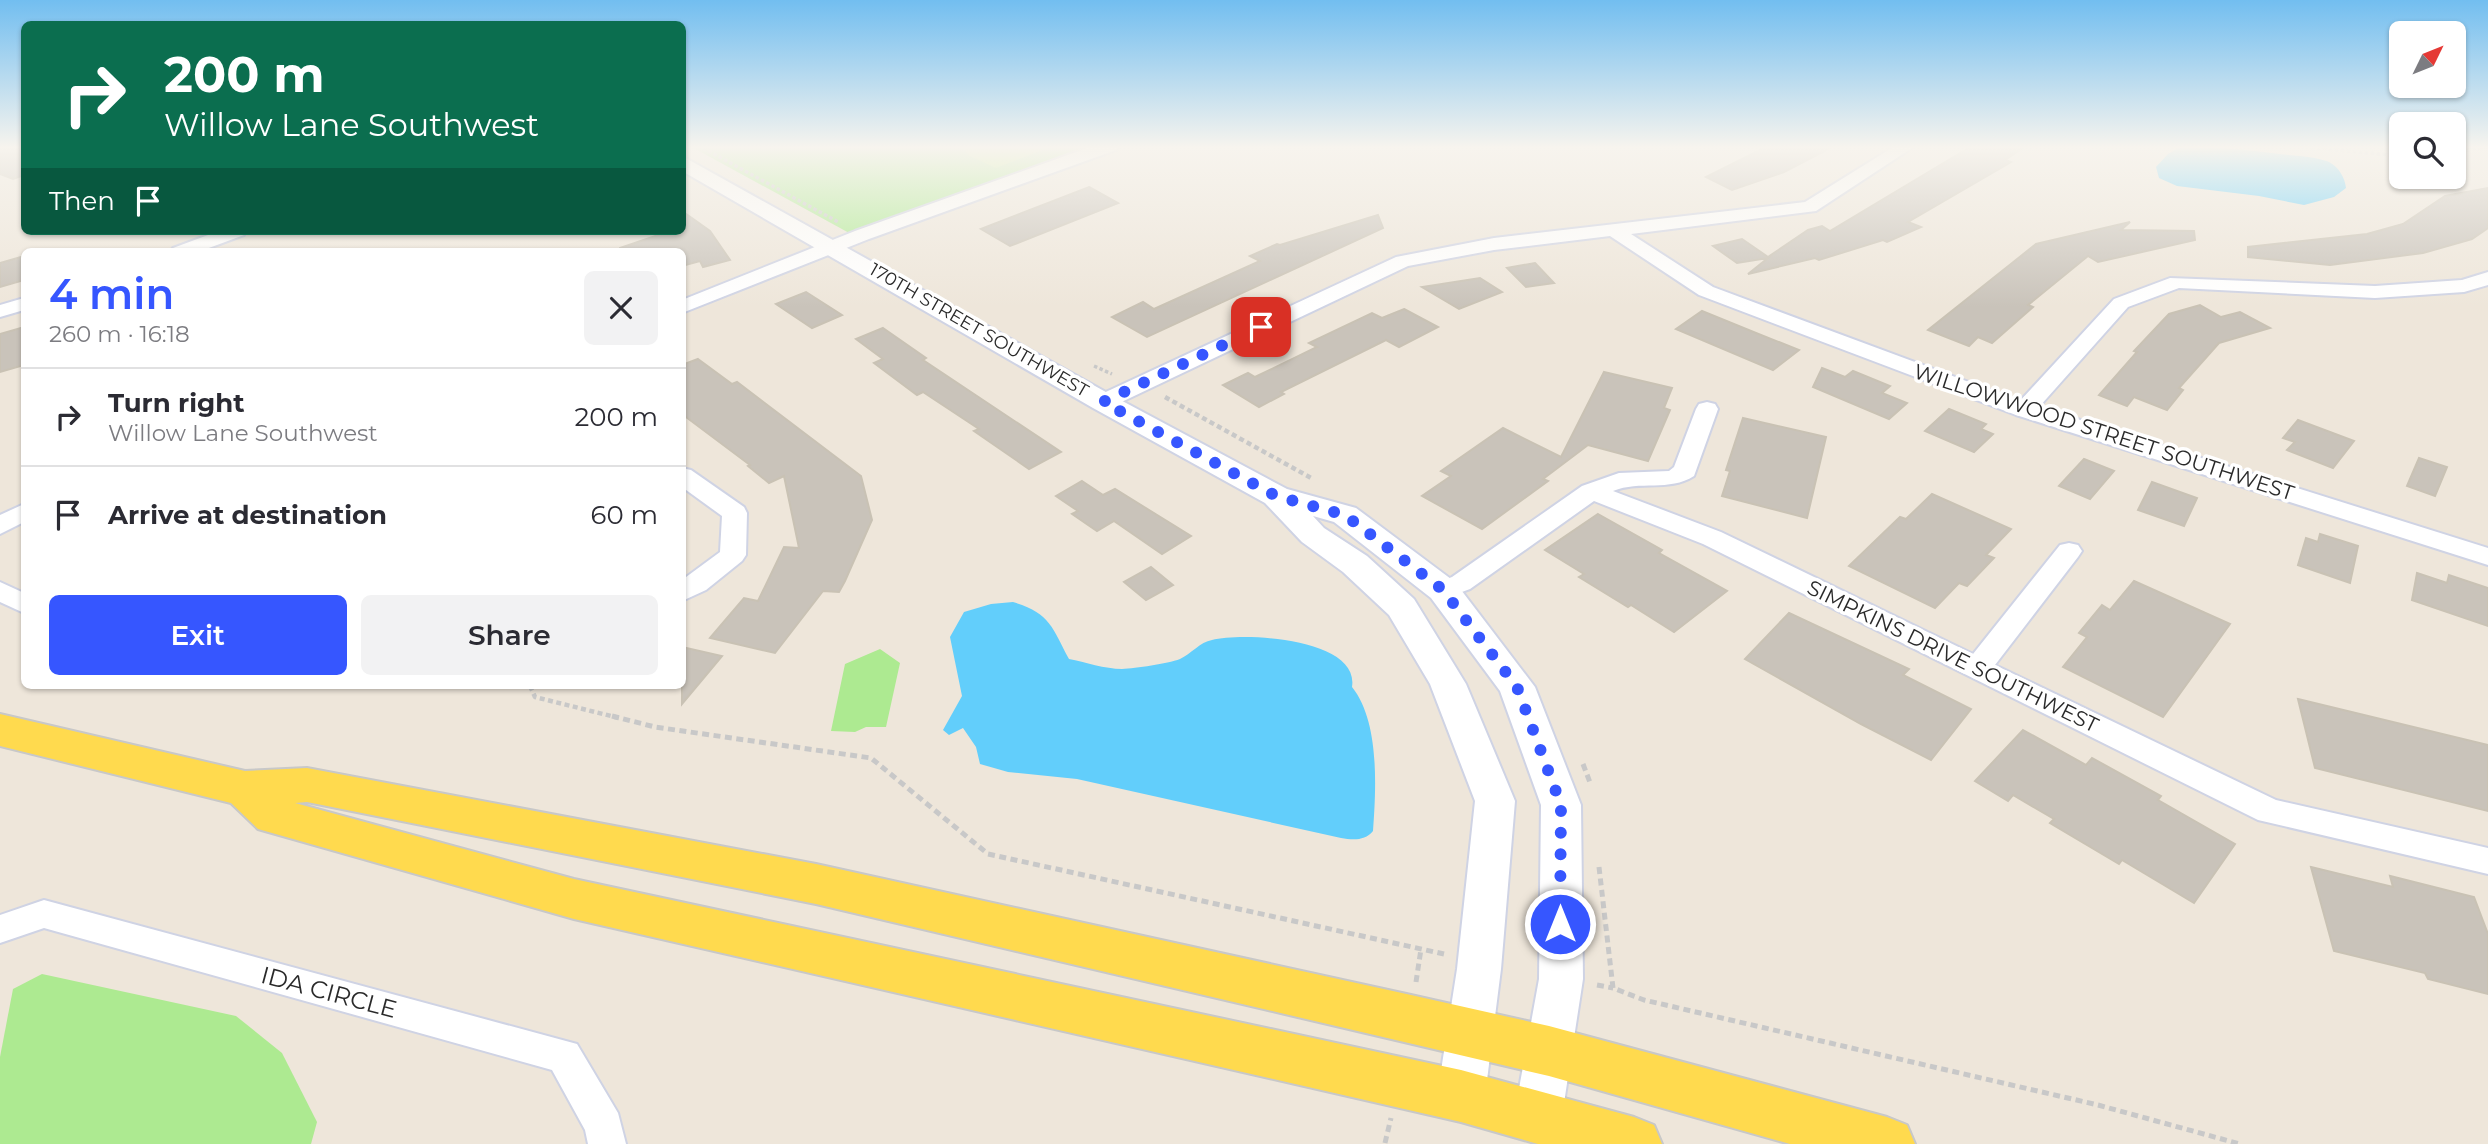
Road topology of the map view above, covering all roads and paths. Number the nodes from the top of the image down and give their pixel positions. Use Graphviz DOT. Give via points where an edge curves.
graph roads {
  1 [pos="749,199"];
  2 [pos="964,199"];
  3 [pos="1823,199"];
  4 [pos="1616,232"];
  5 [pos="226,235"];
  6 [pos="834,247"];
  7 [pos="191,248"];
  8 [pos="2488,278"];
  9 [pos="2464,285"];
  10 [pos="2488,298"];
  11 [pos="21,305"];
  12 [pos="686,305"];
  13 [pos="0,311"];
  14 [pos="1103,402"];
  15 [pos="1707,409"];
  16 [pos="2024,410"];
  17 [pos="686,478"];
  18 [pos="1591,492"];
  19 [pos="1276,496"];
  20 [pos="21,514"];
  21 [pos="0,526"];
  22 [pos="2069,551"];
  23 [pos="2488,557"];
  24 [pos="686,590"];
  25 [pos="1443,590"];
  26 [pos="0,591"];
  27 [pos="21,602"];
  28 [pos="1977,668"];
  29 [pos="531,689"];
  30 [pos="0,730"];
  31 [pos="245,789"];
  32 [pos="2488,861"];
  33 [pos="0,929"];
  34 [pos="1480,961"];
  35 [pos="1561,979"];
  36 [pos="1613,988"];
  37 [pos="1469,1033"];
  38 [pos="1549,1051"];
  39 [pos="1461,1096"];
  40 [pos="1538,1116"];
  41 [pos="607,1144"];
  42 [pos="1634,1144"];
  43 [pos="1887,1144"];
  1 -- 6 [label="street, 170TH STREET SOUTHWEST"];
  2 -- 6 [label="street"];
  3 -- 4 [label="street" via="1811,207"];
  4 -- 14 [label="street" via="1494,244 1403,261"];
  4 -- 16 [label="street, WILLOWWOOD STREET SOUTHWEST" via="1706,291"];
  5 -- 7 [label="street"];
  6 -- 12 [label="street"];
  6 -- 14 [label="street, 170TH STREET SOUTHWEST"];
  8 -- 9 [label="street"];
  9 -- 10 [label="street"];
  9 -- 16 [label="street" via="2375,292 2176,282 2121,303"];
  11 -- 13 [label="street"];
  14 -- 19 [label="street, 170TH STREET SOUTHWEST"];
  15 -- 18 [label="street" via="1685,471 1674,478 1619,480"];
  16 -- 23 [label="street, WILLOWWOOD STREET SOUTHWEST"];
  17 -- 24 [label="street" via="735,513 733,555"];
  18 -- 25 [label="street" via="1461,583"];
  18 -- 28 [label="street, SIMPKINS DRIVE SOUTHWEST" via="1712,538"];
  19 -- 25 [label="street, 170TH STREET SOUTHWEST" via="1345,515"];
  19 -- 34 [label="street, 170TH STREET SOUTHWEST" via="1312,535 1355,564 1402,607 1448,684 1495,801"];
  20 -- 21 [label="street"];
  22 -- 28 [label="street"];
  25 -- 35 [label="street, 170TH STREET SOUTHWEST" via="1517,687 1561,805"];
  26 -- 27 [label="street"];
  28 -- 32 [label="street, SIMPKINS DRIVE SOUTHWEST" via="2269,811"];
  29 -- 34 [label="path" via="535,697 655,727 871,758 988,854"];
  30 -- 31 [label="main road"];
  31 -- 37 [label="main road" via="307,785 816,884"];
  31 -- 39 [label="main road" via="274,816 573,899"];
  33 -- 41 [label="street, IDA CIRCLE" via="44,914 564,1056 604,1126"];
  34 -- 37 [label="street, 170TH STREET SOUTHWEST"];
  35 -- 36 [label="path"];
  35 -- 38 [label="street, 170TH STREET SOUTHWEST"];
  37 -- 38 [label="main road"];
  37 -- 39 [label="street, 170TH STREET SOUTHWEST"];
  38 -- 40 [label="street, 170TH STREET SOUTHWEST"];
  38 -- 43 [label="main road"];
  39 -- 40 [label="main road"];
  40 -- 42 [label="main road"];
}
